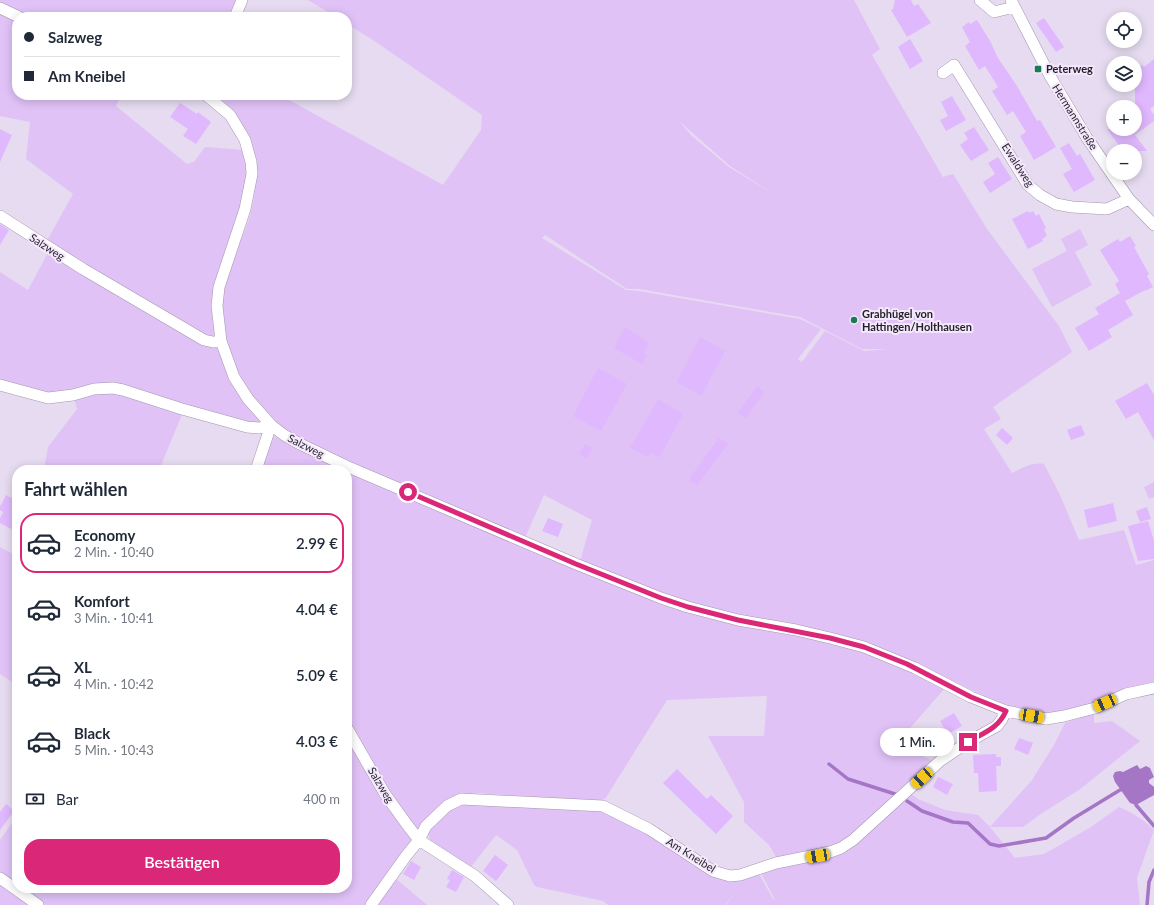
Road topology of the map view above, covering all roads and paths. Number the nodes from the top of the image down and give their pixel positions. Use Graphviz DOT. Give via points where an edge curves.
graph roads {
  1 [pos="242,0"];
  2 [pos="980,0"];
  3 [pos="1012,4"];
  4 [pos="0,8"];
  5 [pos="237,12"];
  6 [pos="12,14"];
  7 [pos="943,73"];
  8 [pos="212,100"];
  9 [pos="1129,199"];
  10 [pos="0,216"];
  11 [pos="1154,225"];
  12 [pos="221,341"];
  13 [pos="0,385"];
  14 [pos="271,425"];
  15 [pos="258,465"];
  16 [pos="344,465"];
  17 [pos="352,469"];
  18 [pos="1154,688"];
  19 [pos="1006,711"];
  20 [pos="352,737"];
  21 [pos="419,840"];
  22 [pos="0,878"];
  23 [pos="12,887"];
  24 [pos="21,893"];
  25 [pos="38,905"];
  26 [pos="371,905"];
  27 [pos="508,905"];
  1 -- 5 [label="street"];
  2 -- 3 [label="street" via="994,12"];
  3 -- 9 [label="street, Hermannstraße" via="1050,76 1087,138"];
  4 -- 6 [label="street"];
  7 -- 9 [label="street, Ewaldweg" via="954,65 1028,184 1040,195 1056,204 1092,209 1107,209"];
  8 -- 12 [label="street, Salzweg" via="230,115 245,140 252,174 244,209 219,287 217,306"];
  9 -- 11 [label="street, Hermannstraße"];
  10 -- 12 [label="street, Salzweg" via="83,270 204,340"];
  12 -- 14 [label="street, Salzweg" via="234,377 248,400"];
  13 -- 14 [label="street" via="48,398 113,388 247,427"];
  14 -- 15 [label="street"];
  14 -- 16 [label="street, Salzweg" via="298,443"];
  17 -- 19 [label="street, Salzweg" via="661,598 738,620 810,633 864,647"];
  18 -- 19 [label="street, Salzweg" via="1126,694 1095,708 1046,719"];
  19 -- 21 [label="street, Am Kneibel" via="997,726 962,745 940,761 847,845 830,852 776,863 740,875 730,876 713,871 649,829 603,806 461,799 447,806 426,826"];
  20 -- 21 [label="street, Salzweg" via="385,794"];
  21 -- 26 [label="street, Am Kneibel"];
  21 -- 27 [label="street" via="476,876"];
  22 -- 23 [label="street"];
  24 -- 25 [label="street"];
}
